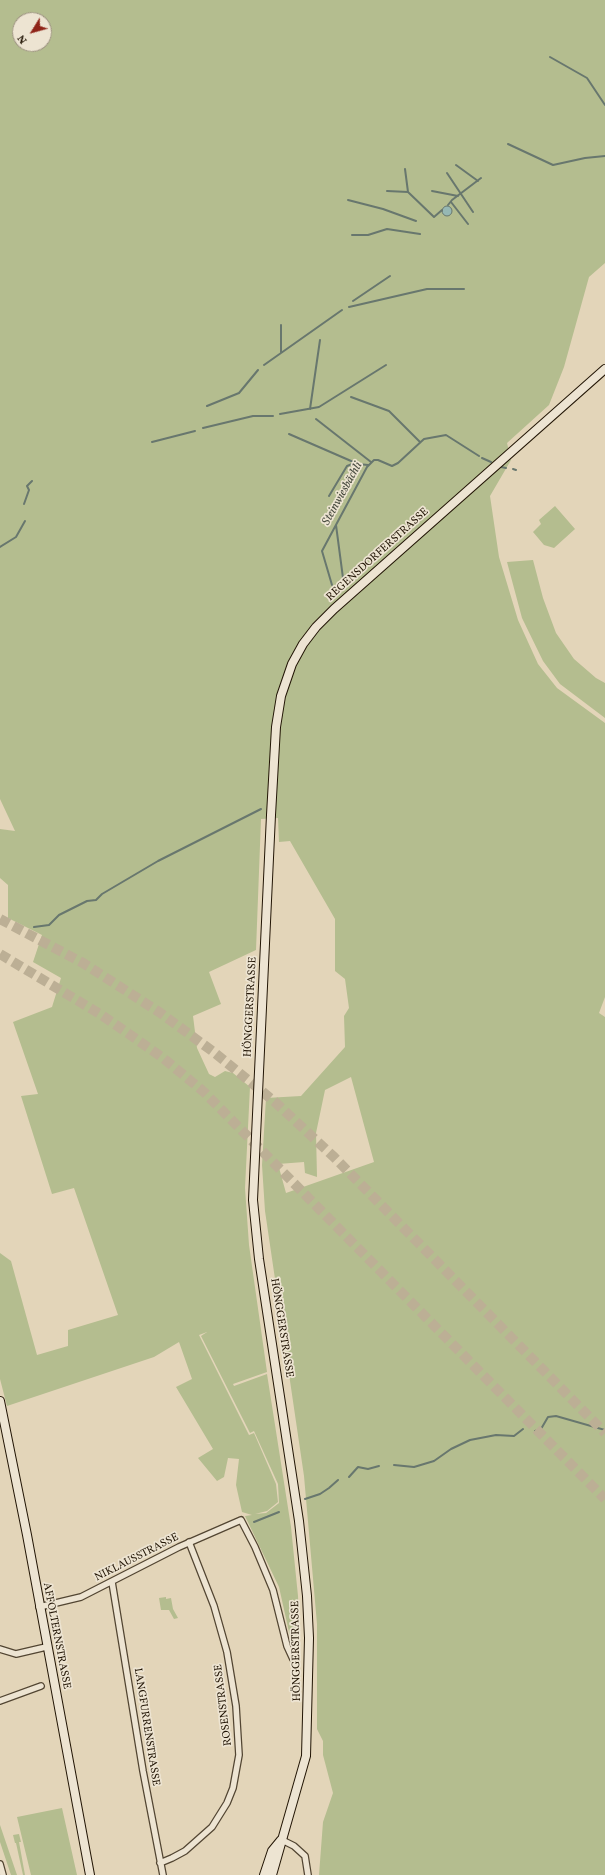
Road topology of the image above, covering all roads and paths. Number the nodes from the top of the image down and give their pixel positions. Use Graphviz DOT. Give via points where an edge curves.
graph roads {
  1 [pos="605,369"];
  2 [pos="271,815"];
  3 [pos="0,1401"];
  4 [pos="189,1542"];
  5 [pos="112,1582"];
  6 [pos="39,1607"];
  7 [pos="46,1647"];
  8 [pos="0,1649"];
  9 [pos="292,1658"];
  10 [pos="41,1686"];
  11 [pos="0,1701"];
  12 [pos="282,1840"];
  13 [pos="160,1862"];
  14 [pos="0,1864"];
  15 [pos="3,1875"];
  16 [pos="90,1875"];
  17 [pos="163,1875"];
  18 [pos="264,1875"];
  19 [pos="272,1875"];
  20 [pos="308,1875"];
  1 -- 2 [label="main road, REGENSDORFERSTRASSE" via="355,588 316,627 303,644 292,664 281,696 276,727"];
  2 -- 12 [label="main road, HÖNGGERSTRASSE" via="253,1200 259,1259 299,1521 309,1638 306,1756"];
  3 -- 6 [label="main road, AFFOLTERNSTRASSE"];
  4 -- 5 [label="street, NIKLAUSSTRASSE"];
  4 -- 9 [label="street, NIKLAUSSTRASSE" via="241,1520 273,1590"];
  4 -- 13 [label="street, ROSENSTRASSE" via="214,1606 227,1652 237,1718 238,1768 227,1803 212,1827 185,1851"];
  5 -- 6 [label="street, NIKLAUSSTRASSE" via="81,1597"];
  5 -- 13 [label="street, LANGFURRENSTRASSE"];
  6 -- 7 [label="main road, AFFOLTERNSTRASSE"];
  7 -- 8 [label="street" via="16,1654"];
  7 -- 16 [label="main road, AFFOLTERNSTRASSE"];
  10 -- 11 [label="street"];
  12 -- 18 [label="main road, HÖNGGERSTRASSE" via="272,1851"];
  12 -- 19 [label="main road, HÖNGGERSTRASSE"];
  12 -- 20 [label="street" via="305,1856"];
  13 -- 17 [label="street, LANGFURRENSTRASSE"];
  14 -- 15 [label="street"];
}
